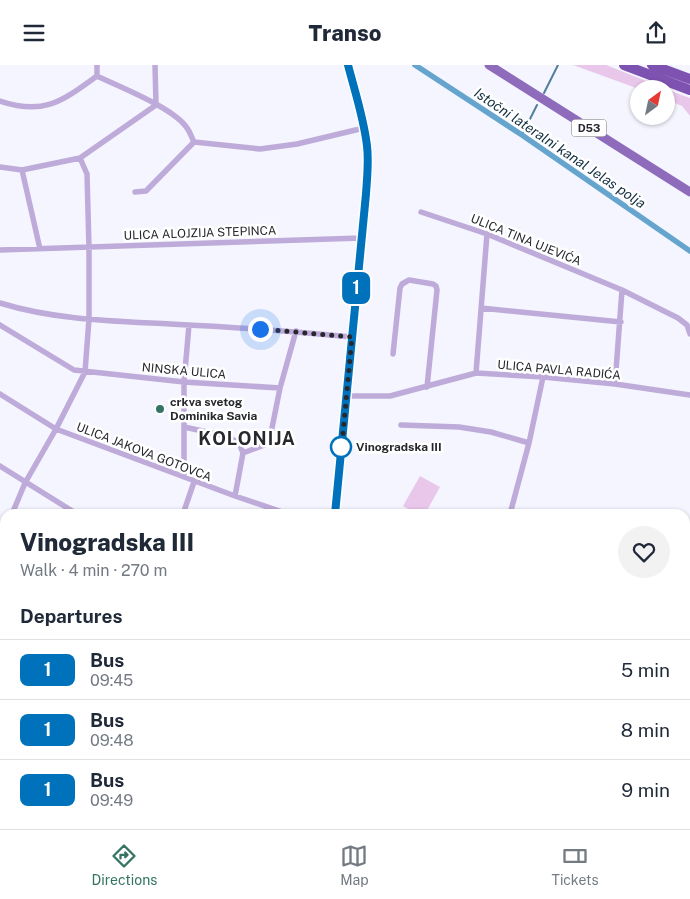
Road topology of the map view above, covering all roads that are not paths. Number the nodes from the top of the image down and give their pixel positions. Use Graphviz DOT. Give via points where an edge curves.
graph roads {
  1 [pos="97,65"];
  2 [pos="155,65"];
  3 [pos="348,65"];
  4 [pos="489,65"];
  5 [pos="624,65"];
  6 [pos="656,67"];
  7 [pos="642,72"];
  8 [pos="690,74"];
  9 [pos="97,76"];
  10 [pos="690,79"];
  11 [pos="690,90"];
  12 [pos="690,95"];
  13 [pos="0,101"];
  14 [pos="156,105"];
  15 [pos="364,128"];
  16 [pos="194,142"];
  17 [pos="80,158"];
  18 [pos="0,167"];
  19 [pos="22,170"];
  20 [pos="135,192"];
  21 [pos="690,192"];
  22 [pos="421,212"];
  23 [pos="487,234"];
  24 [pos="361,237"];
  25 [pos="89,248"];
  26 [pos="40,249"];
  27 [pos="0,250"];
  28 [pos="622,291"];
  29 [pos="0,303"];
  30 [pos="481,308"];
  31 [pos="89,319"];
  32 [pos="620,322"];
  33 [pos="0,325"];
  34 [pos="189,325"];
  35 [pos="296,331"];
  36 [pos="690,334"];
  37 [pos="352,337"];
  38 [pos="393,354"];
  39 [pos="85,372"];
  40 [pos="476,373"];
  41 [pos="542,377"];
  42 [pos="184,382"];
  43 [pos="615,384"];
  44 [pos="427,387"];
  45 [pos="280,388"];
  46 [pos="690,393"];
  47 [pos="0,394"];
  48 [pos="346,396"];
  49 [pos="401,425"];
  50 [pos="184,427"];
  51 [pos="56,429"];
  52 [pos="529,443"];
  53 [pos="243,453"];
  54 [pos="0,466"];
  55 [pos="184,477"];
  56 [pos="194,482"];
  57 [pos="25,483"];
  58 [pos="234,496"];
  59 [pos="14,509"];
  60 [pos="69,509"];
  61 [pos="185,509"];
  62 [pos="273,509"];
  63 [pos="335,509"];
  64 [pos="511,509"];
  1 -- 9 [label="street"];
  2 -- 14 [label="street"];
  3 -- 15 [label="street"];
  4 -- 21 [label="main road, D53"];
  5 -- 7 [label="highway"];
  6 -- 8 [label="highway"];
  6 -- 10 [label="highway"];
  7 -- 11 [label="highway"];
  7 -- 12 [label="highway" via="653,81"];
  9 -- 13 [label="street" via="50,105 18,107"];
  9 -- 14 [label="street"];
  14 -- 16 [label="street" via="187,127"];
  14 -- 17 [label="street"];
  15 -- 16 [label="street" via="260,149"];
  15 -- 24 [label="street" via="367,169"];
  16 -- 20 [label="street" via="146,191"];
  17 -- 19 [label="street"];
  17 -- 25 [label="street" via="87,174"];
  18 -- 19 [label="street"];
  19 -- 26 [label="street"];
  22 -- 23 [label="street, ULICA TINA UJEVIĆA"];
  23 -- 28 [label="street, ULICA TINA UJEVIĆA"];
  23 -- 30 [label="street"];
  24 -- 25 [label="street, ULICA ALOJZIJA STEPINCA"];
  24 -- 37 [label="street"];
  25 -- 26 [label="street, ULICA ALOJZIJA STEPINCA"];
  25 -- 31 [label="street"];
  26 -- 27 [label="street, ULICA ALOJZIJA STEPINCA"];
  28 -- 32 [label="street"];
  28 -- 36 [label="street, ULICA TINA UJEVIĆA" via="678,317 687,325"];
  29 -- 31 [label="street" via="24,310"];
  30 -- 32 [label="street"];
  30 -- 40 [label="street"];
  31 -- 34 [label="street"];
  31 -- 39 [label="street"];
  32 -- 43 [label="street"];
  33 -- 39 [label="street, NINSKA ULICA" via="74,370"];
  34 -- 35 [label="street"];
  34 -- 42 [label="street"];
  35 -- 37 [label="street"];
  35 -- 45 [label="street"];
  37 -- 48 [label="street"];
  38 -- 44 [label="street" via="402,283 409,280 433,284 438,290"];
  39 -- 42 [label="street, NINSKA ULICA"];
  39 -- 51 [label="street"];
  40 -- 41 [label="street, ULICA PAVLA RADIĆA"];
  40 -- 44 [label="street, ULICA PAVLA RADIĆA"];
  41 -- 43 [label="street, ULICA PAVLA RADIĆA"];
  41 -- 52 [label="street"];
  42 -- 45 [label="street, NINSKA ULICA"];
  42 -- 50 [label="street"];
  43 -- 46 [label="street, ULICA PAVLA RADIĆA"];
  44 -- 48 [label="street, ULICA PAVLA RADIĆA" via="373,397"];
  45 -- 53 [label="street" via="267,444"];
  47 -- 51 [label="street, ULICA JAKOVA GOTOVCA"];
  48 -- 63 [label="street"];
  49 -- 52 [label="street" via="460,427"];
  50 -- 53 [label="street" via="226,436 239,443"];
  50 -- 55 [label="street"];
  51 -- 55 [label="street, ULICA JAKOVA GOTOVCA"];
  51 -- 57 [label="street"];
  52 -- 64 [label="street"];
  53 -- 58 [label="street"];
  54 -- 57 [label="street"];
  55 -- 56 [label="street, ULICA JAKOVA GOTOVCA"];
  56 -- 58 [label="street, ULICA JAKOVA GOTOVCA"];
  56 -- 61 [label="street"];
  57 -- 59 [label="street"];
  57 -- 60 [label="street"];
  58 -- 62 [label="street, ULICA JAKOVA GOTOVCA"];
}
